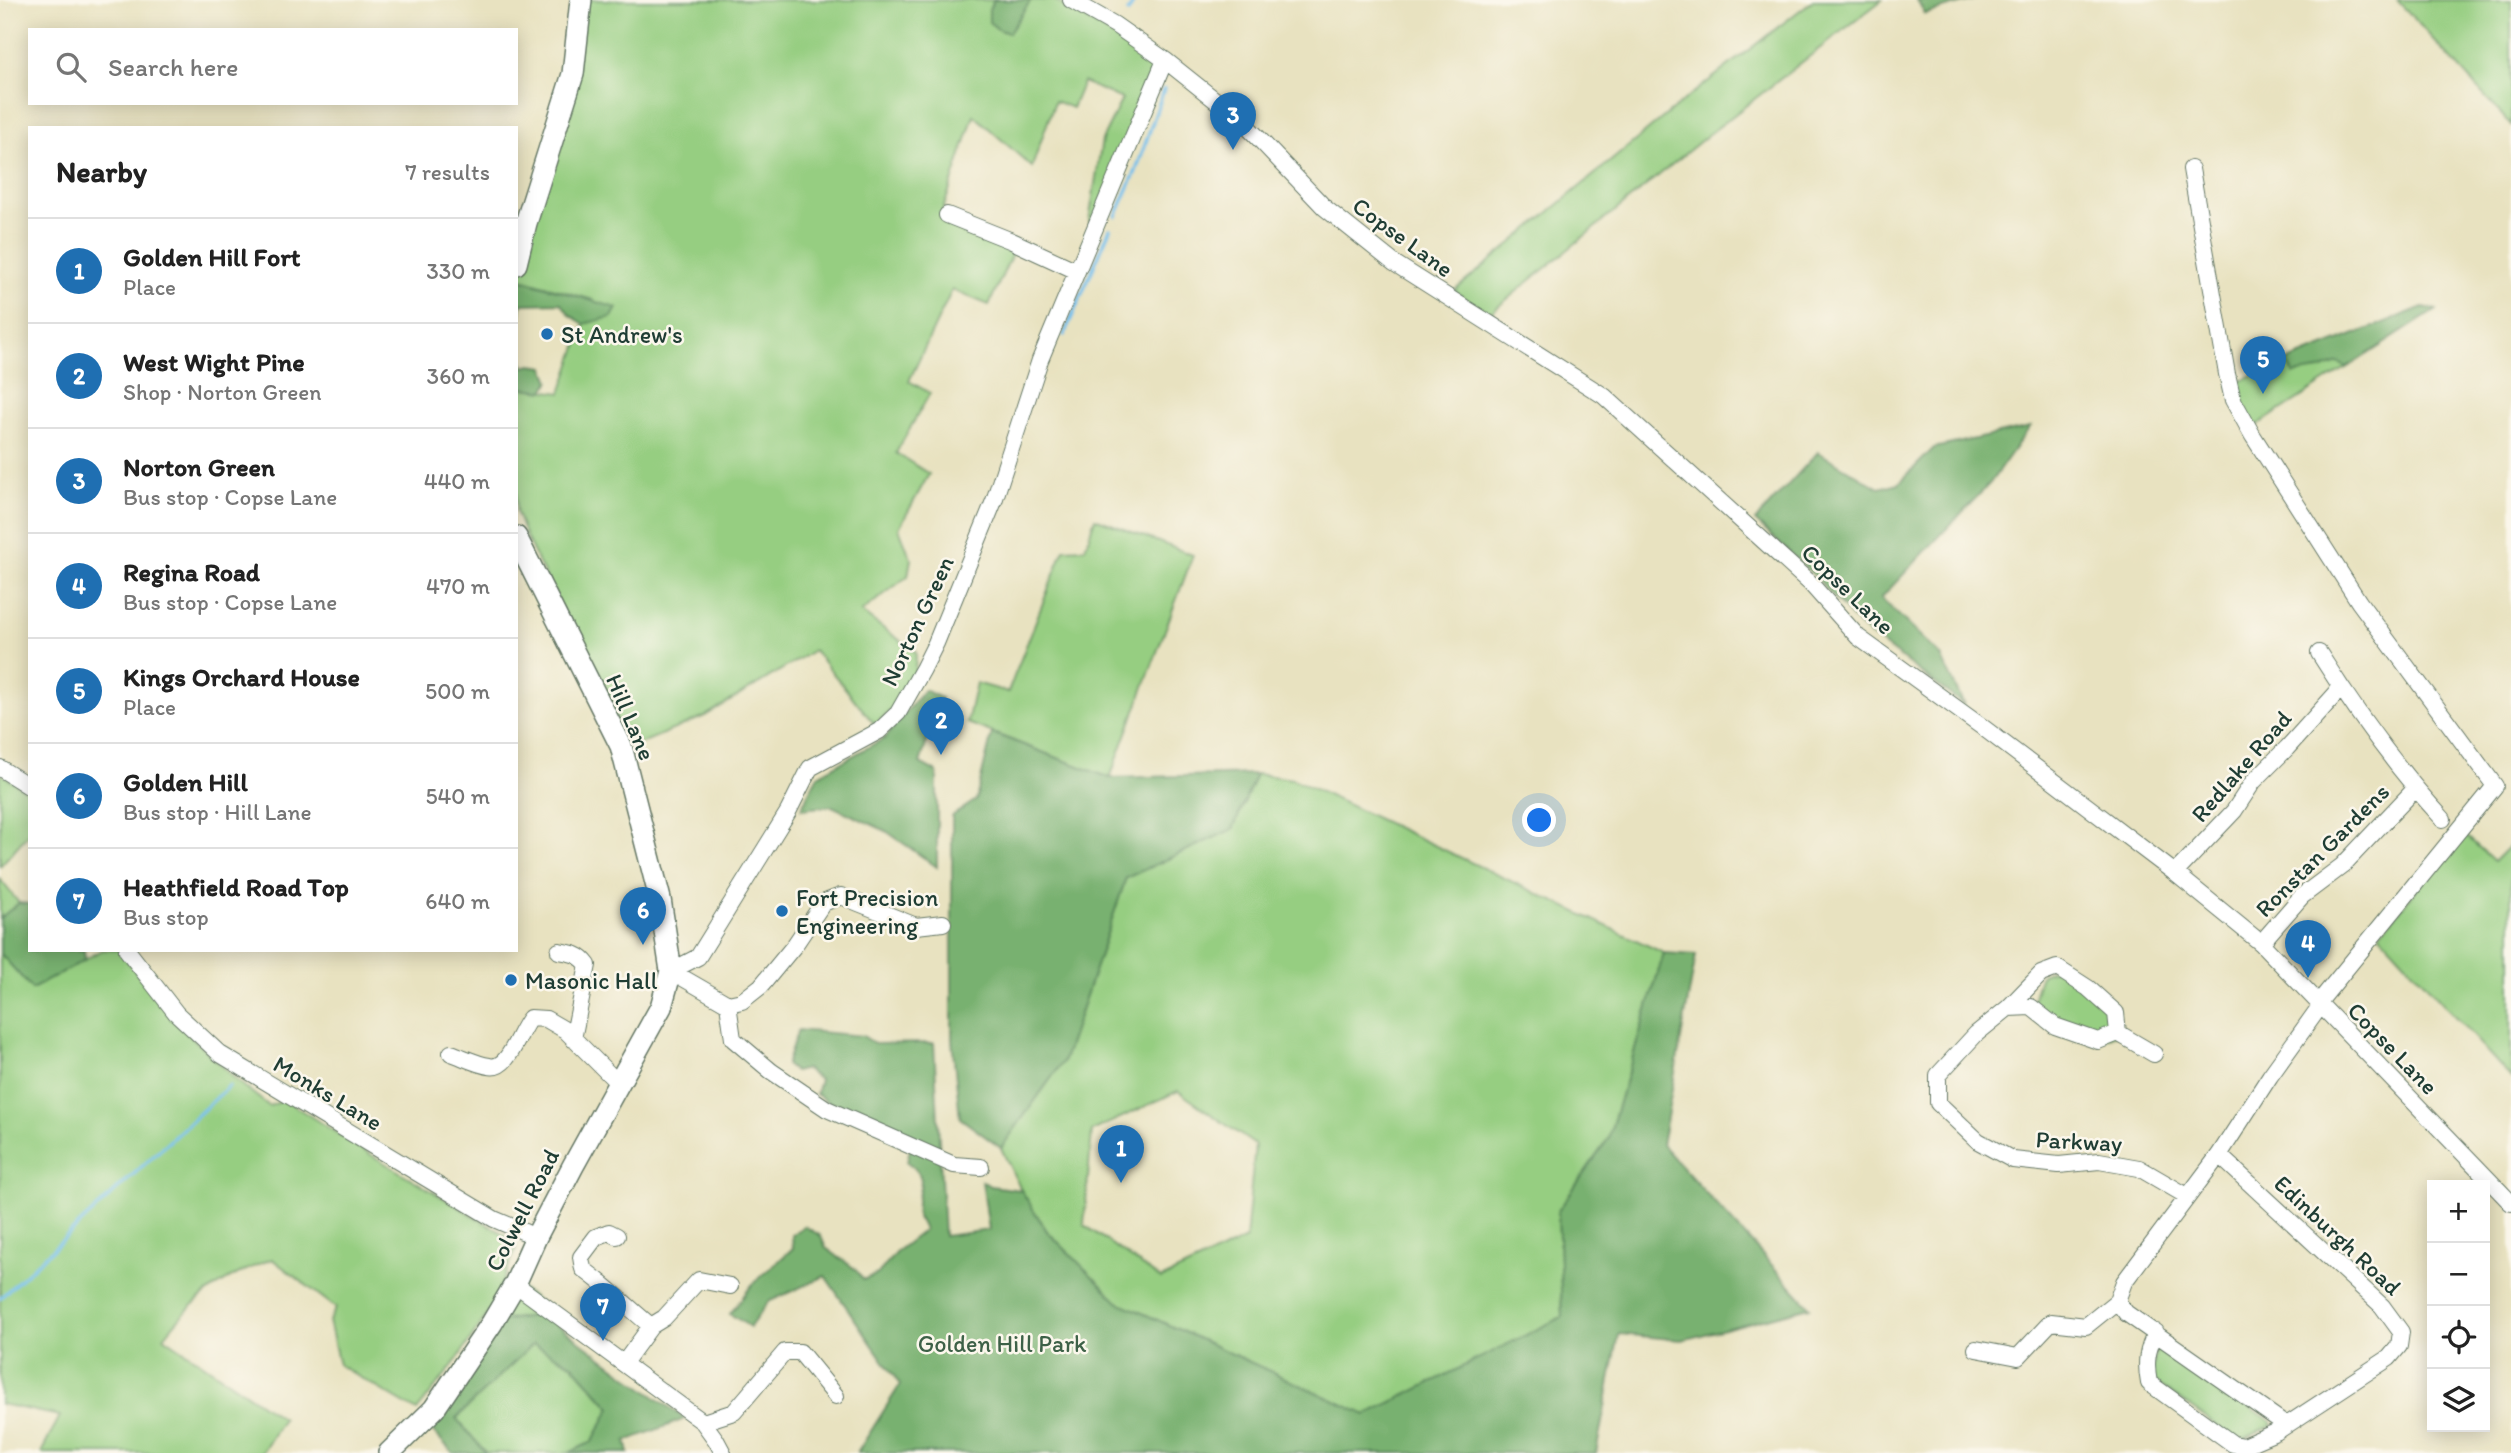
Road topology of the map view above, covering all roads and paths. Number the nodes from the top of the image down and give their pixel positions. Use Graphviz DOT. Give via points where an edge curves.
graph roads {
  1 [pos="581,0"];
  2 [pos="1071,0"];
  3 [pos="1165,60"];
  4 [pos="2191,169"];
  5 [pos="947,215"];
  6 [pos="518,256"];
  7 [pos="1077,271"];
  8 [pos="518,541"];
  9 [pos="2319,653"];
  10 [pos="2341,688"];
  11 [pos="0,768"];
  12 [pos="28,786"];
  13 [pos="2415,789"];
  14 [pos="2444,818"];
  15 [pos="2175,873"];
  16 [pos="943,923"];
  17 [pos="2261,943"];
  18 [pos="559,951"];
  19 [pos="129,952"];
  20 [pos="671,971"];
  21 [pos="728,1004"];
  22 [pos="2320,1004"];
  23 [pos="2008,1008"];
  24 [pos="2118,1033"];
  25 [pos="573,1038"];
  26 [pos="451,1053"];
  27 [pos="2154,1054"];
  28 [pos="618,1083"];
  29 [pos="2219,1155"];
  30 [pos="981,1167"];
  31 [pos="2187,1196"];
  32 [pos="2511,1203"];
  33 [pos="617,1236"];
  34 [pos="536,1237"];
  35 [pos="515,1284"];
  36 [pos="730,1286"];
  37 [pos="2117,1301"];
  38 [pos="651,1326"];
  39 [pos="2156,1332"];
  40 [pos="1976,1349"];
  41 [pos="624,1363"];
  42 [pos="836,1396"];
  43 [pos="703,1422"];
  44 [pos="2285,1424"];
  45 [pos="389,1453"];
  46 [pos="723,1453"];
  1 -- 6 [label="main road" via="573,74"];
  2 -- 3 [label="street, Copse Lane"];
  3 -- 7 [label="street, Norton Green"];
  3 -- 15 [label="street, Copse Lane" via="1244,123 1325,208 1394,263 1604,396 1810,583 1858,638"];
  4 -- 22 [label="street" via="2233,400 2359,602 2496,786"];
  5 -- 7 [label="street"];
  7 -- 20 [label="street, Norton Green" via="1041,360 994,501 936,643 898,713 879,731 810,768 788,812 698,957"];
  8 -- 20 [label="main road, Hill Lane" via="621,746 660,899"];
  9 -- 10 [label="street"];
  10 -- 13 [label="street"];
  10 -- 15 [label="street, Redlake Road"];
  11 -- 12 [label="street"];
  13 -- 14 [label="street"];
  13 -- 17 [label="street, Ronstan Gardens" via="2342,866 2302,897"];
  15 -- 17 [label="street, Copse Lane"];
  16 -- 21 [label="street" via="916,926 841,896 823,903 761,986 742,1001"];
  17 -- 22 [label="street, Copse Lane"];
  18 -- 25 [label="street" via="576,954 588,965"];
  19 -- 34 [label="street, Monks Lane" via="176,1013 220,1054 494,1219"];
  20 -- 21 [label="street"];
  20 -- 28 [label="main road, Colwell Road" via="661,1007"];
  21 -- 30 [label="street" via="733,1039 827,1109 954,1165"];
  22 -- 29 [label="street"];
  22 -- 32 [label="street, Copse Lane"];
  23 -- 24 [label="street" via="2031,1007 2055,1026 2098,1041"];
  23 -- 24 [label="street, Parkway" via="2040,974 2057,968 2116,1013"];
  23 -- 31 [label="street, Parkway" via="1938,1075 1938,1103 1978,1141 2013,1160 2059,1165 2099,1161 2139,1168"];
  24 -- 27 [label="street"];
  25 -- 26 [label="street" via="546,1019 530,1018 503,1072"];
  25 -- 28 [label="street"];
  28 -- 34 [label="main road, Colwell Road"];
  29 -- 31 [label="street"];
  29 -- 44 [label="street, Edinburgh Road" via="2382,1306 2401,1332 2399,1346 2389,1358"];
  31 -- 37 [label="street" via="2124,1282"];
  33 -- 38 [label="street" via="609,1232 596,1237 581,1257 583,1269"];
  34 -- 35 [label="main road, Colwell Road"];
  35 -- 41 [label="street"];
  35 -- 45 [label="main road, Colwell Road" via="434,1409"];
  36 -- 38 [label="street" via="697,1275 664,1318"];
  37 -- 39 [label="street" via="2126,1313"];
  37 -- 40 [label="street" via="2086,1326 2051,1322 2022,1363"];
  38 -- 41 [label="street"];
  39 -- 44 [label="street"];
  39 -- 44 [label="street, Edinburgh Road" via="2147,1351 2149,1382 2233,1444 2243,1446"];
  41 -- 43 [label="street"];
  42 -- 43 [label="street" via="800,1352 785,1352 734,1412"];
  43 -- 46 [label="street"];
}
